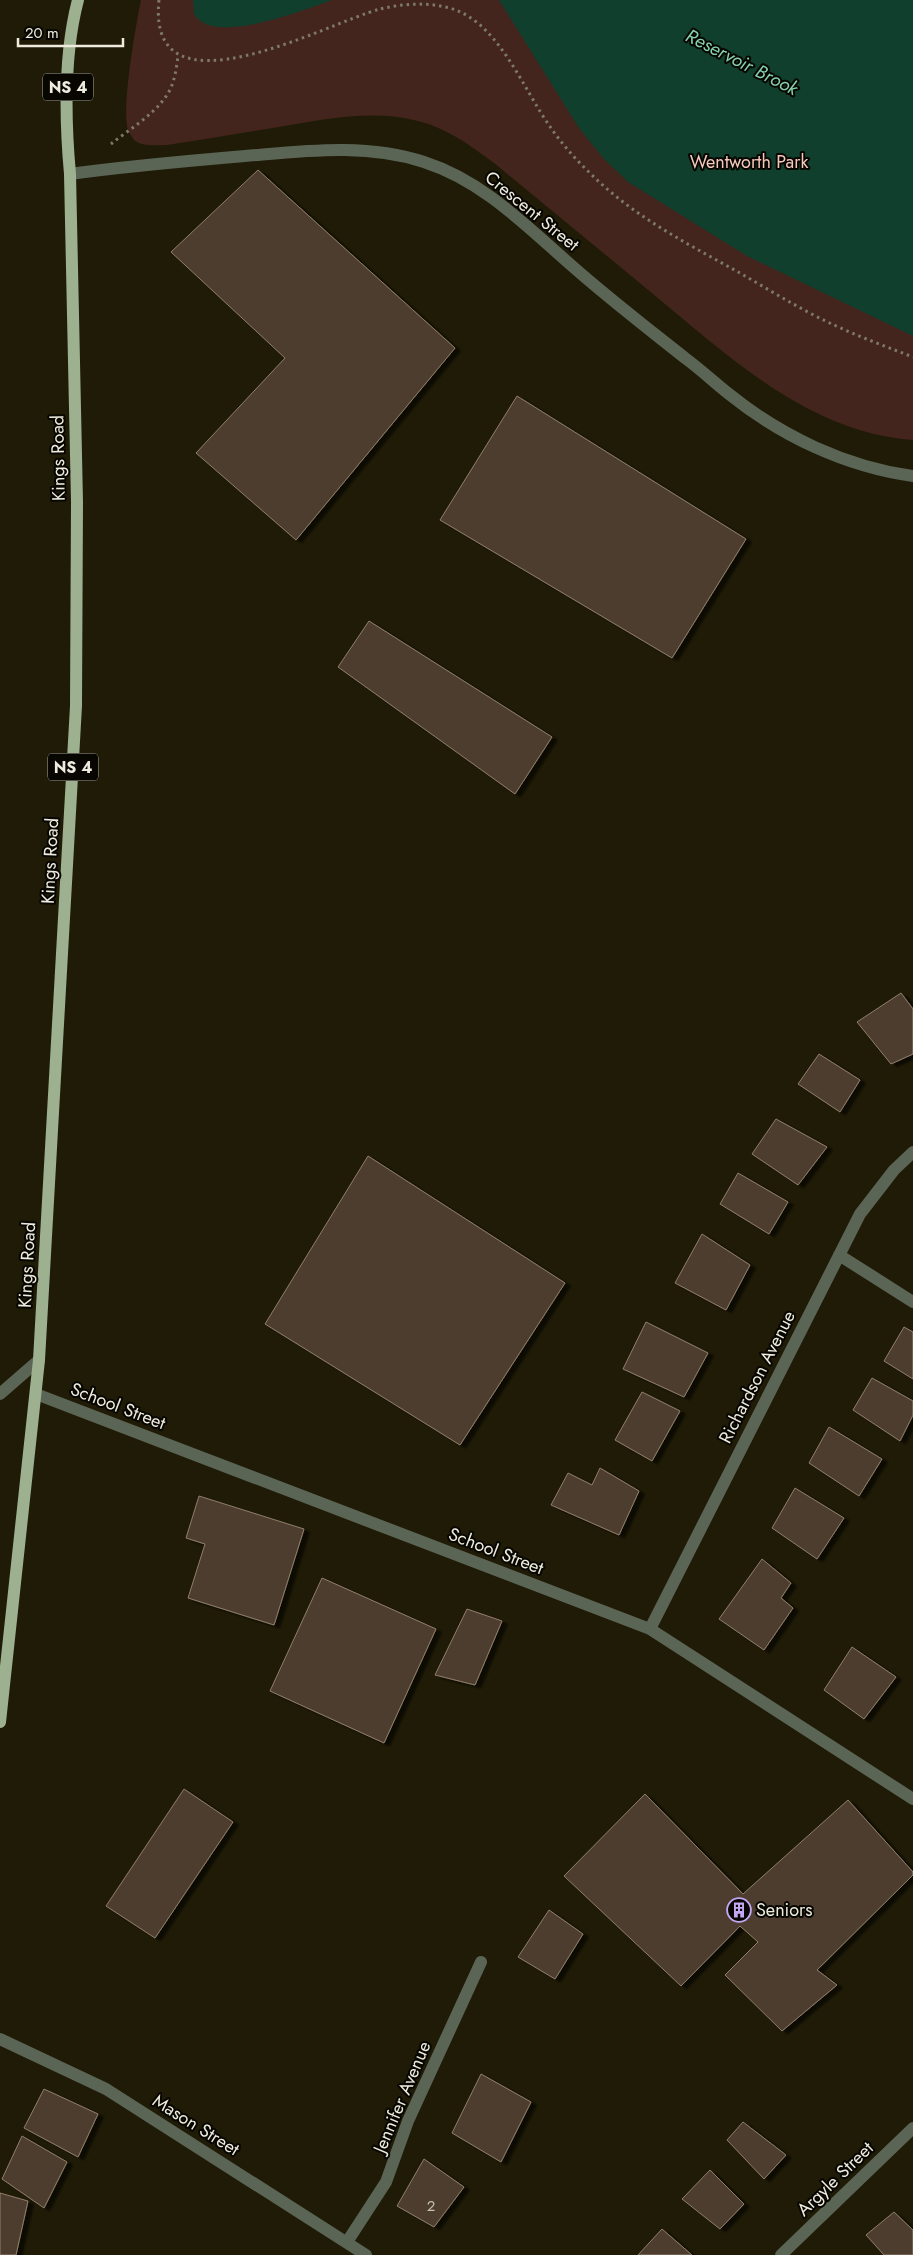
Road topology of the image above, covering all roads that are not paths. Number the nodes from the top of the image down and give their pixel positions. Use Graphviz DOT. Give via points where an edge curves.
graph roads {
  1 [pos="78,0"];
  2 [pos="70,174"];
  3 [pos="913,476"];
  4 [pos="913,1152"];
  5 [pos="839,1255"];
  6 [pos="913,1302"];
  7 [pos="39,1360"];
  8 [pos="0,1394"];
  9 [pos="36,1394"];
  10 [pos="650,1629"];
  11 [pos="0,1722"];
  12 [pos="913,1799"];
  13 [pos="481,1962"];
  14 [pos="0,2039"];
  15 [pos="913,2128"];
  16 [pos="347,2242"];
  17 [pos="366,2255"];
  18 [pos="781,2255"];
  1 -- 2 [label="main road, Kings Road / NS 4" via="69,58 66,136"];
  2 -- 3 [label="street, Crescent Street" via="143,164 338,149 396,155 423,162 459,177 503,205 604,294 762,418 847,460"];
  2 -- 7 [label="main road, Kings Road / NS 4" via="77,502 76,706"];
  4 -- 5 [label="street, Richardson Avenue" via="894,1170 860,1214"];
  5 -- 6 [label="street"];
  5 -- 10 [label="street, Richardson Avenue"];
  7 -- 8 [label="street"];
  7 -- 9 [label="main road, Kings Road / NS 4"];
  9 -- 10 [label="street, School Street"];
  9 -- 11 [label="main road, Kings Road / NS 4"];
  10 -- 12 [label="street, School Street"];
  13 -- 16 [label="street, Jennifer Avenue" via="408,2120 386,2182"];
  14 -- 16 [label="street, Mason Street" via="106,2089"];
  15 -- 18 [label="street, Argyle Street"];
  16 -- 17 [label="street, Mason Street"];
}
